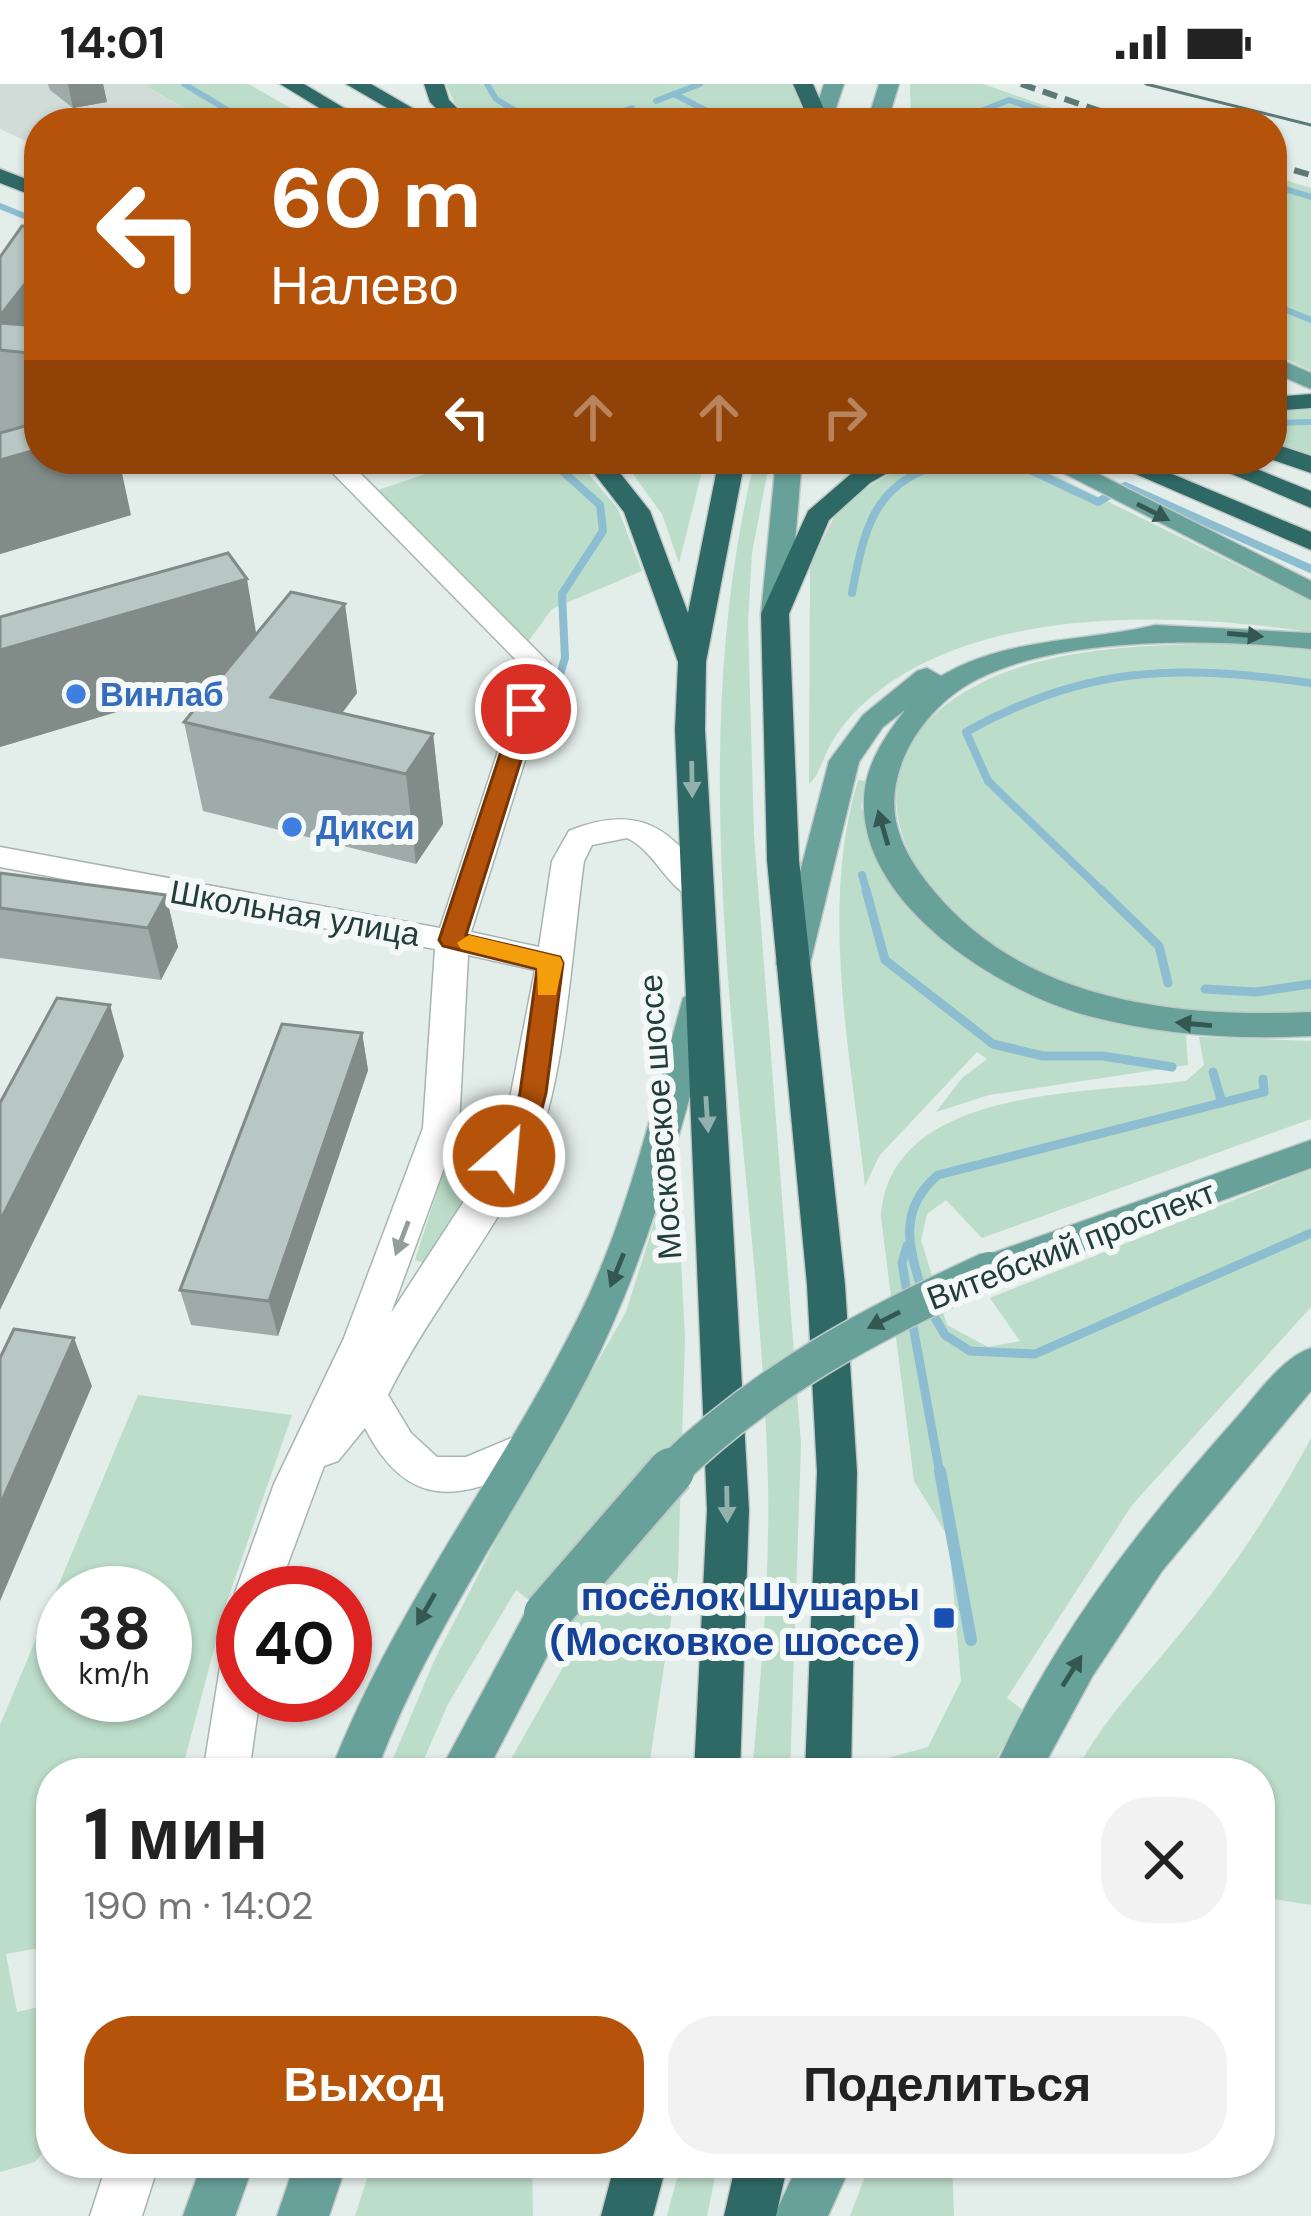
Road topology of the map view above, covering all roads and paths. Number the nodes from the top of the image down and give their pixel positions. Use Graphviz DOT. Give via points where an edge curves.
graph roads {
  1 [pos="290,84"];
  2 [pos="356,84"];
  3 [pos="264,87"];
  4 [pos="316,100"];
  5 [pos="331,108"];
  6 [pos="400,108"];
  7 [pos="347,474"];
  8 [pos="608,474"];
  9 [pos="729,474"];
  10 [pos="788,474"];
  11 [pos="869,474"];
  12 [pos="1079,474"];
  13 [pos="1150,474"];
  14 [pos="1247,474"];
  15 [pos="1311,500"];
  16 [pos="1311,542"];
  17 [pos="1311,592"];
  18 [pos="775,614"];
  19 [pos="1174,633"];
  20 [pos="1311,641"];
  21 [pos="692,662"];
  22 [pos="0,856"];
  23 [pos="694,887"];
  24 [pos="452,940"];
  25 [pos="551,963"];
  26 [pos="791,973"];
  27 [pos="700,998"];
  28 [pos="1311,1024"];
  29 [pos="441,1128"];
  30 [pos="518,1147"];
  31 [pos="1311,1154"];
  32 [pos="1311,1364"];
  33 [pos="368,1395"];
  34 [pos="521,1451"];
  35 [pos="295,1484"];
  36 [pos="266,1566"];
  37 [pos="234,1722"];
  38 [pos="228,1758"];
  39 [pos="359,1758"];
  40 [pos="470,1758"];
  41 [pos="718,1758"];
  42 [pos="828,1758"];
  43 [pos="1023,1758"];
  44 [pos="128,2178"];
  45 [pos="223,2178"];
  46 [pos="316,2178"];
  47 [pos="636,2178"];
  48 [pos="759,2178"];
  49 [pos="819,2178"];
  50 [pos="116,2216"];
  51 [pos="209,2216"];
  52 [pos="303,2216"];
  53 [pos="627,2216"];
  54 [pos="750,2216"];
  55 [pos="800,2216"];
  1 -- 4 [label="highway"];
  2 -- 6 [label="highway"];
  3 -- 4 [label="highway"];
  4 -- 5 [label="highway"];
  7 -- 24 [label="street" via="540,668"];
  8 -- 21 [label="highway" via="637,511"];
  9 -- 21 [label="highway, Московское шоссе"];
  10 -- 18 [label="main road"];
  11 -- 18 [label="highway" via="817,518"];
  12 -- 17 [label="main road, one-way"];
  13 -- 16 [label="highway"];
  14 -- 15 [label="highway"];
  18 -- 26 [label="highway"];
  19 -- 20 [label="main road, one-way"];
  19 -- 26 [label="main road" via="1077,635 988,652 931,674 873,721 844,760 830,802"];
  28 -- 19 [label="main road, one-way" via="1147,1018 1042,986 943,923 883,837 876,813 883,769 902,731 950,685 976,669 1049,651"];
  21 -- 23 [label="highway, Московское шоссе, one-way"];
  22 -- 24 [label="street, Школьная улица"];
  23 -- 25 [label="street, Школьная улица" via="654,834 621,826 580,838 568,860"];
  23 -- 27 [label="highway, Московское шоссе"];
  24 -- 25 [label="street"];
  24 -- 29 [label="street, Школьная улица"];
  25 -- 30 [label="street, Школьная улица"];
  26 -- 42 [label="highway" via="826,1285 837,1472"];
  27 -- 34 [label="main road, one-way" via="633,1232 599,1315"];
  27 -- 41 [label="highway, Московское шоссе, one-way" via="728,1510"];
  29 -- 30 [label="street" via="454,1149 476,1159"];
  29 -- 35 [label="street, Школьная улица, one-way" via="363,1338"];
  30 -- 33 [label="street, Школьная улица"];
  31 -- 40 [label="main road, Витебский проспект, one-way, bridge" via="989,1270 818,1356 715,1428 547,1614"];
  43 -- 32 [label="main road, one-way" via="1111,1609 1251,1426"];
  33 -- 34 [label="street" via="401,1457 422,1471 467,1476"];
  33 -- 35 [label="street, Школьная улица"];
  34 -- 39 [label="main road, one-way" via="395,1663"];
  35 -- 36 [label="street, Школьная улица"];
  37 -- 38 [label="street"];
  44 -- 50 [label="street"];
  45 -- 51 [label="main road"];
  46 -- 52 [label="main road"];
  47 -- 53 [label="highway"];
  48 -- 54 [label="highway"];
  49 -- 55 [label="main road"];
}
